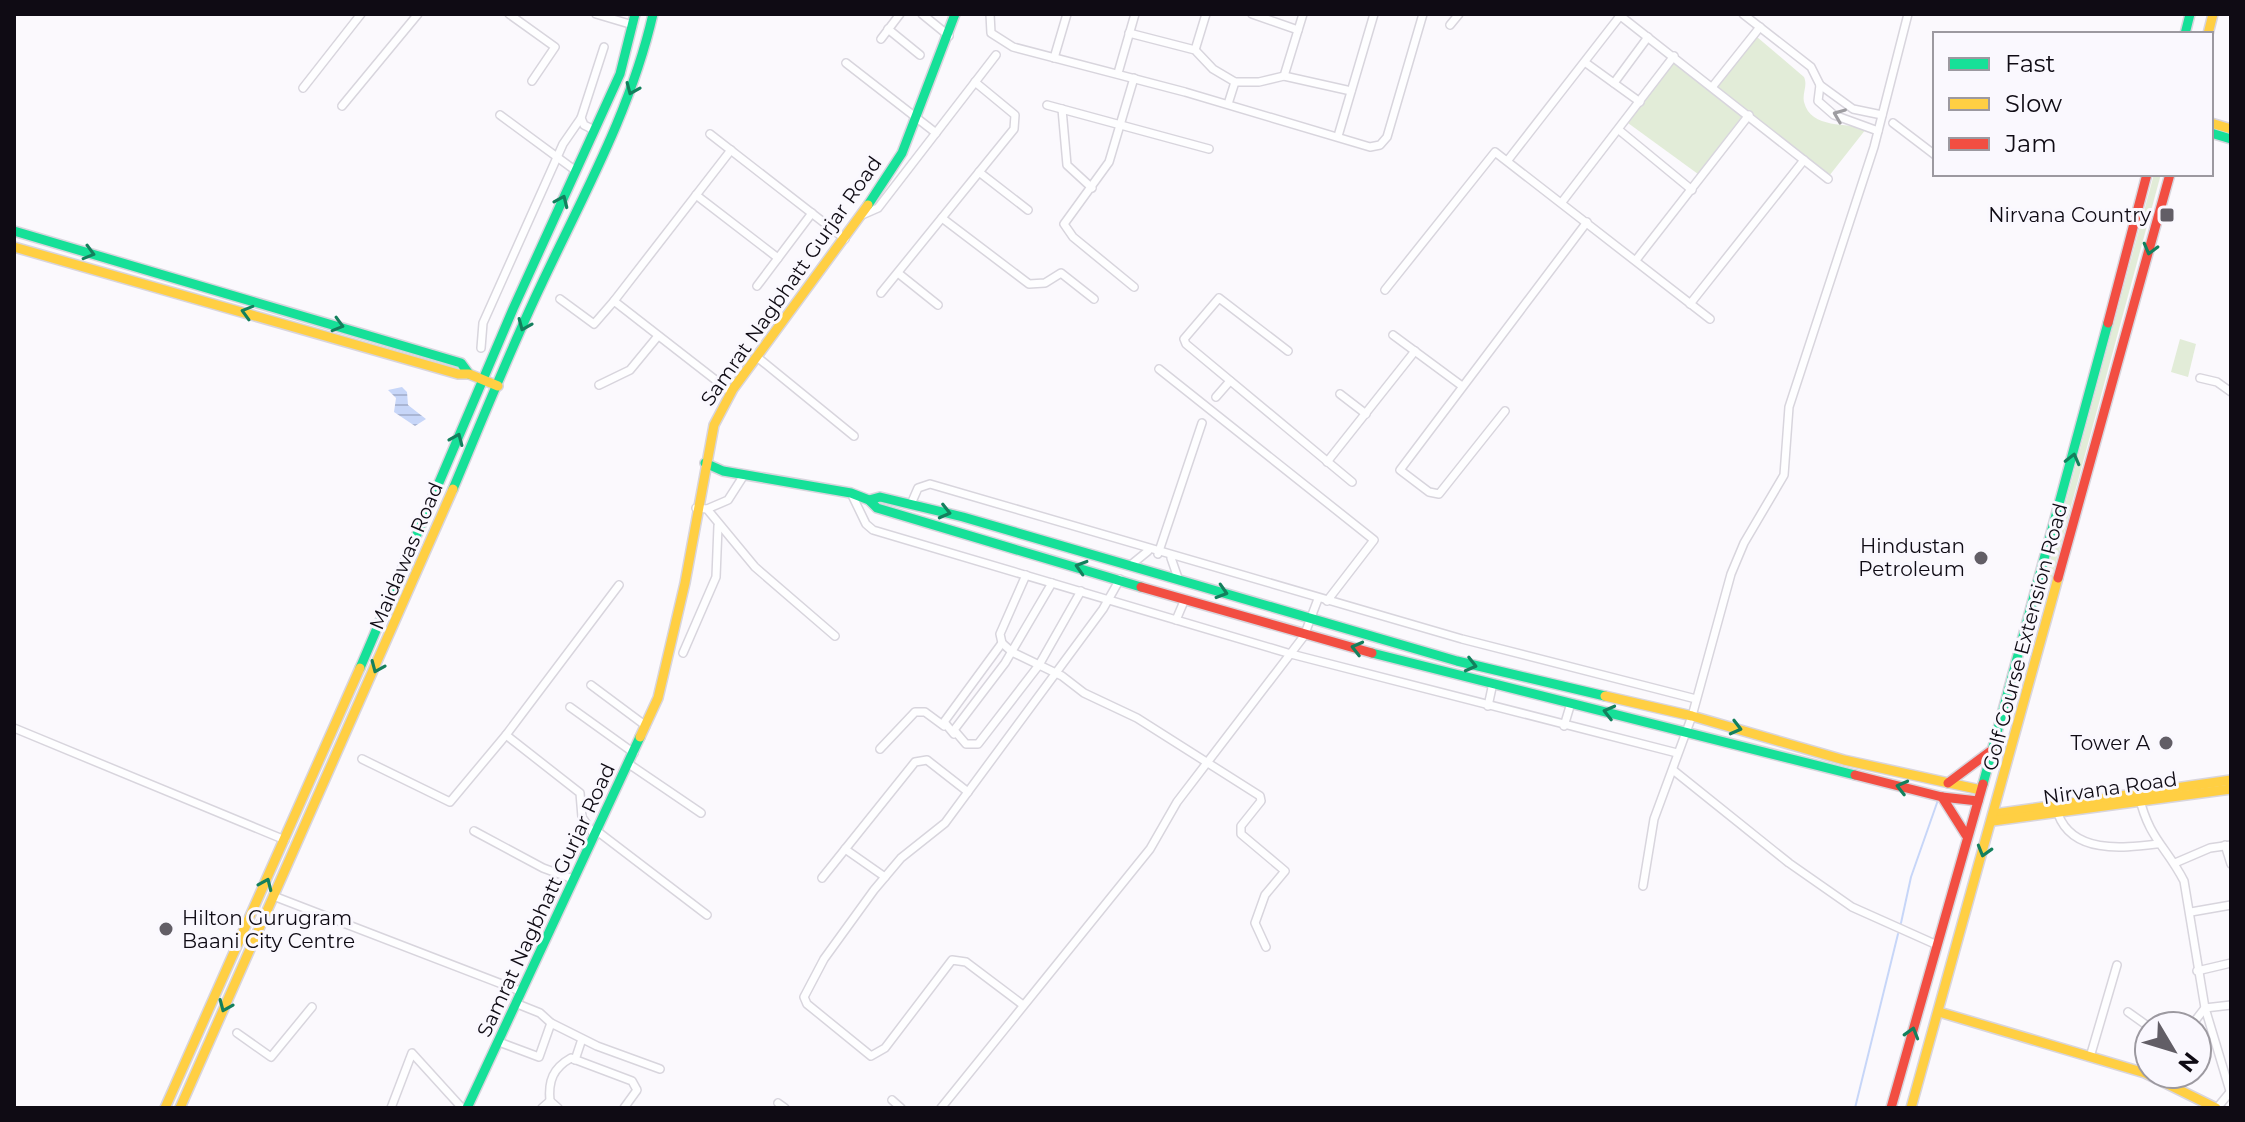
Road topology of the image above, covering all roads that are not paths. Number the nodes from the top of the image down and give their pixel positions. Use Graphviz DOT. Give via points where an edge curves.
graph roads {
  1 [pos="361,14"];
  2 [pos="418,14"];
  3 [pos="509,14"];
  4 [pos="596,14"];
  5 [pos="635,14"];
  6 [pos="653,14"];
  7 [pos="900,14"];
  8 [pos="922,14"];
  9 [pos="955,14"];
  10 [pos="1067,14"];
  11 [pos="1135,14"];
  12 [pos="1206,14"];
  13 [pos="1252,14"];
  14 [pos="1303,14"];
  15 [pos="1374,14"];
  16 [pos="1423,14"];
  17 [pos="1459,14"];
  18 [pos="1743,14"];
  19 [pos="1908,14"];
  20 [pos="988,15"];
  21 [pos="1619,15"];
  22 [pos="633,25"];
  23 [pos="1450,25"];
  24 [pos="1760,27"];
  25 [pos="888,29"];
  26 [pos="1298,30"];
  27 [pos="1129,33"];
  28 [pos="949,36"];
  29 [pos="1648,37"];
  30 [pos="881,39"];
  31 [pos="604,47"];
  32 [pos="1195,50"];
  33 [pos="920,55"];
  34 [pos="996,55"];
  35 [pos="1674,56"];
  36 [pos="1054,58"];
  37 [pos="846,63"];
  38 [pos="1586,63"];
  39 [pos="1118,73"];
  40 [pos="1284,76"];
  41 [pos="1134,78"];
  42 [pos="532,81"];
  43 [pos="975,82"];
  44 [pos="1235,82"];
  45 [pos="1614,83"];
  46 [pos="1820,85"];
  47 [pos="1713,86"];
  48 [pos="303,88"];
  49 [pos="1351,91"];
  50 [pos="1640,102"];
  51 [pos="1228,104"];
  52 [pos="1047,105"];
  53 [pos="342,106"];
  54 [pos="1062,109"];
  55 [pos="500,115"];
  56 [pos="1749,115"];
  57 [pos="1882,115"];
  58 [pos="581,118"];
  59 [pos="918,118"];
  60 [pos="1893,123"];
  61 [pos="1120,125"];
  62 [pos="594,130"];
  63 [pos="1619,130"];
  64 [pos="1878,131"];
  65 [pos="936,133"];
  66 [pos="710,134"];
  67 [pos="1338,136"];
  68 [pos="1209,149"];
  69 [pos="731,150"];
  70 [pos="1933,153"];
  71 [pos="558,157"];
  72 [pos="1508,160"];
  73 [pos="1804,160"];
  74 [pos="576,171"];
  75 [pos="979,172"];
  76 [pos="2146,176"];
  77 [pos="2169,176"];
  78 [pos="1828,179"];
  79 [pos="1092,188"];
  80 [pos="1692,190"];
  81 [pos="696,195"];
  82 [pos="1562,202"];
  83 [pos="1028,210"];
  84 [pos="812,213"];
  85 [pos="862,215"];
  86 [pos="942,218"];
  87 [pos="1587,222"];
  88 [pos="14,231"];
  89 [pos="845,239"];
  90 [pos="14,247"];
  91 [pos="778,258"];
  92 [pos="1636,260"];
  93 [pos="898,273"];
  94 [pos="757,286"];
  95 [pos="1134,287"];
  96 [pos="1385,290"];
  97 [pos="881,293"];
  98 [pos="560,299"];
  99 [pos="1094,299"];
  100 [pos="614,301"];
  101 [pos="1690,304"];
  102 [pos="938,305"];
  103 [pos="1710,319"];
  104 [pos="1393,335"];
  105 [pos="658,336"];
  106 [pos="481,348"];
  107 [pos="1288,351"];
  108 [pos="1415,351"];
  109 [pos="757,357"];
  110 [pos="1159,369"];
  111 [pos="469,374"];
  112 [pos="2200,378"];
  113 [pos="483,380"];
  114 [pos="1230,381"];
  115 [pos="599,385"];
  116 [pos="498,386"];
  117 [pos="1462,386"];
  118 [pos="731,392"];
  119 [pos="2231,392"];
  120 [pos="1340,394"];
  121 [pos="1216,397"];
  122 [pos="1505,411"];
  123 [pos="1366,414"];
  124 [pos="1202,423"];
  125 [pos="854,436"];
  126 [pos="1327,462"];
  127 [pos="705,463"];
  128 [pos="744,475"];
  129 [pos="1352,482"];
  130 [pos="851,493"];
  131 [pos="869,500"];
  132 [pos="911,504"];
  133 [pos="702,508"];
  134 [pos="718,524"];
  135 [pos="1148,551"];
  136 [pos="1158,554"];
  137 [pos="1171,558"];
  138 [pos="1132,564"];
  139 [pos="1026,575"];
  140 [pos="1178,578"];
  141 [pos="1120,579"];
  142 [pos="1052,583"];
  143 [pos="619,585"];
  144 [pos="1081,591"];
  145 [pos="2037,591"];
  146 [pos="2055,595"];
  147 [pos="1185,599"];
  148 [pos="1318,599"];
  149 [pos="1110,600"];
  150 [pos="1327,601"];
  151 [pos="1310,619"];
  152 [pos="1176,620"];
  153 [pos="835,636"];
  154 [pos="1304,636"];
  155 [pos="1002,643"];
  156 [pos="1012,652"];
  157 [pos="683,653"];
  158 [pos="1291,654"];
  159 [pos="1039,665"];
  160 [pos="1055,673"];
  161 [pos="1493,683"];
  162 [pos="591,685"];
  163 [pos="1696,699"];
  164 [pos="1571,703"];
  165 [pos="1488,706"];
  166 [pos="570,707"];
  167 [pos="1692,716"];
  168 [pos="2000,722"];
  169 [pos="646,726"];
  170 [pos="944,726"];
  171 [pos="1564,726"];
  172 [pos="14,728"];
  173 [pos="2018,728"];
  174 [pos="1685,731"];
  175 [pos="954,734"];
  176 [pos="506,735"];
  177 [pos="880,749"];
  178 [pos="1992,750"];
  179 [pos="634,753"];
  180 [pos="1677,753"];
  181 [pos="362,759"];
  182 [pos="1206,763"];
  183 [pos="629,764"];
  184 [pos="1673,770"];
  185 [pos="2231,780"];
  186 [pos="1948,783"];
  187 [pos="2231,789"];
  188 [pos="1981,790"];
  189 [pos="968,792"];
  190 [pos="1942,797"];
  191 [pos="2140,799"];
  192 [pos="1978,801"];
  193 [pos="701,813"];
  194 [pos="2058,814"];
  195 [pos="1994,817"];
  196 [pos="474,831"];
  197 [pos="596,834"];
  198 [pos="1966,835"];
  199 [pos="285,840"];
  200 [pos="2157,844"];
  201 [pos="2228,845"];
  202 [pos="845,849"];
  203 [pos="2175,863"];
  204 [pos="2231,864"];
  205 [pos="885,877"];
  206 [pos="822,878"];
  207 [pos="573,879"];
  208 [pos="1643,886"];
  209 [pos="276,897"];
  210 [pos="2231,905"];
  211 [pos="2191,912"];
  212 [pos="707,915"];
  213 [pos="1937,945"];
  214 [pos="1266,947"];
  215 [pos="2231,963"];
  216 [pos="2117,965"];
  217 [pos="2197,971"];
  218 [pos="1929,974"];
  219 [pos="1948,979"];
  220 [pos="222,980"];
  221 [pos="234,983"];
  222 [pos="520,991"];
  223 [pos="515,1003"];
  224 [pos="1023,1005"];
  225 [pos="2231,1005"];
  226 [pos="312,1007"];
  227 [pos="2205,1008"];
  228 [pos="1939,1012"];
  229 [pos="2128,1012"];
  230 [pos="2133,1016"];
  231 [pos="551,1023"];
  232 [pos="237,1033"];
  233 [pos="582,1039"];
  234 [pos="499,1042"];
  235 [pos="2090,1057"];
  236 [pos="575,1060"];
  237 [pos="660,1069"];
  238 [pos="2133,1070"];
  239 [pos="2182,1090"];
  240 [pos="2230,1091"];
  241 [pos="892,1100"];
  242 [pos="550,1101"];
  243 [pos="165,1108"];
  244 [pos="180,1108"];
  245 [pos="391,1108"];
  246 [pos="464,1108"];
  247 [pos="542,1108"];
  248 [pos="558,1108"];
  249 [pos="624,1108"];
  250 [pos="901,1108"];
  251 [pos="941,1108"];
  252 [pos="1891,1108"];
  253 [pos="1911,1108"];
  254 [pos="2216,1108"];
  1 -- 48 [label="street"];
  2 -- 53 [label="street"];
  3 -- 42 [label="street" via="555,47"];
  4 -- 22 [label="street"];
  5 -- 22 [label="street, Maidawas Road"];
  6 -- 116 [label="street, Maidawas Road, one-way" via="634,86"];
  7 -- 25 [label="street"];
  8 -- 28 [label="street"];
  9 -- 28 [label="street, Samrat Nagbhatt Gurjar Road"];
  10 -- 36 [label="street"];
  11 -- 27 [label="street"];
  12 -- 32 [label="street"];
  13 -- 26 [label="street"];
  14 -- 26 [label="street"];
  15 -- 49 [label="street"];
  16 -- 67 [label="street" via="1387,137 1370,147"];
  17 -- 23 [label="street"];
  18 -- 24 [label="street"];
  19 -- 57 [label="street"];
  20 -- 36 [label="street" via="991,33 999,41"];
  21 -- 29 [label="street"];
  21 -- 38 [label="street"];
  22 -- 62 [label="street, Maidawas Road" via="620,74"];
  24 -- 46 [label="street" via="1811,67"];
  24 -- 47 [label="street"];
  25 -- 30 [label="street"];
  25 -- 33 [label="street"];
  26 -- 40 [label="street"];
  27 -- 32 [label="street"];
  27 -- 39 [label="street"];
  28 -- 59 [label="street, Samrat Nagbhatt Gurjar Road"];
  29 -- 35 [label="street"];
  29 -- 45 [label="street"];
  31 -- 58 [label="street"];
  32 -- 44 [label="street"];
  34 -- 43 [label="street"];
  35 -- 47 [label="street"];
  35 -- 50 [label="street"];
  36 -- 39 [label="street"];
  37 -- 59 [label="street"];
  38 -- 45 [label="street"];
  38 -- 72 [label="street"];
  39 -- 41 [label="street"];
  40 -- 44 [label="street"];
  40 -- 49 [label="street"];
  41 -- 51 [label="street"];
  41 -- 61 [label="street"];
  43 -- 65 [label="street"];
  43 -- 75 [label="street" via="1017,118"];
  44 -- 51 [label="street"];
  45 -- 50 [label="street"];
  46 -- 57 [label="street" via="1853,109"];
  64 -- 46 [label="street, one-way" via="1826,110 1818,101"];
  47 -- 56 [label="street"];
  49 -- 67 [label="street"];
  50 -- 63 [label="street"];
  51 -- 67 [label="street"];
  52 -- 54 [label="street"];
  54 -- 61 [label="street"];
  54 -- 79 [label="street" via="1067,165"];
  55 -- 71 [label="street"];
  56 -- 73 [label="street"];
  56 -- 80 [label="street"];
  57 -- 64 [label="street"];
  58 -- 62 [label="street"];
  58 -- 71 [label="street"];
  59 -- 65 [label="street"];
  59 -- 85 [label="street, Samrat Nagbhatt Gurjar Road"];
  60 -- 70 [label="street"];
  61 -- 68 [label="street"];
  61 -- 79 [label="street" via="1109,162"];
  62 -- 74 [label="street, Maidawas Road"];
  63 -- 80 [label="street"];
  63 -- 82 [label="street"];
  64 -- 163 [label="street" via="1789,407 1784,475 1735,562"];
  65 -- 85 [label="street" via="878,208"];
  66 -- 69 [label="street"];
  69 -- 81 [label="street"];
  69 -- 84 [label="street"];
  71 -- 74 [label="street"];
  71 -- 106 [label="street" via="483,323"];
  72 -- 82 [label="street"];
  72 -- 96 [label="street" via="1491,155"];
  73 -- 78 [label="street"];
  73 -- 101 [label="street"];
  113 -- 74 [label="street, Maidawas Road, one-way"];
  75 -- 83 [label="street"];
  75 -- 86 [label="street"];
  145 -- 76 [label="street, Golf Course Extension Road, one-way"];
  77 -- 146 [label="street, Golf Course Extension Road, one-way"];
  79 -- 95 [label="street" via="1066,219 1065,228"];
  80 -- 92 [label="street"];
  81 -- 91 [label="street"];
  81 -- 100 [label="street"];
  82 -- 87 [label="street"];
  84 -- 89 [label="street"];
  84 -- 91 [label="street"];
  85 -- 89 [label="street, Samrat Nagbhatt Gurjar Road"];
  86 -- 93 [label="street"];
  86 -- 99 [label="street" via="1029,284 1045,283 1061,273"];
  87 -- 92 [label="street"];
  87 -- 117 [label="street"];
  88 -- 111 [label="street, one-way" via="446,358 461,363"];
  89 -- 109 [label="street, Samrat Nagbhatt Gurjar Road"];
  111 -- 90 [label="street, one-way"];
  91 -- 94 [label="street"];
  92 -- 101 [label="street"];
  93 -- 97 [label="street"];
  93 -- 102 [label="street"];
  98 -- 100 [label="street" via="594,324"];
  100 -- 105 [label="street"];
  101 -- 103 [label="street"];
  104 -- 108 [label="street"];
  105 -- 115 [label="street" via="630,370"];
  105 -- 118 [label="street"];
  107 -- 114 [label="street" via="1229,303 1216,300 1184,340"];
  108 -- 117 [label="street"];
  108 -- 123 [label="street"];
  109 -- 118 [label="street, Samrat Nagbhatt Gurjar Road"];
  109 -- 125 [label="street"];
  110 -- 150 [label="street" via="1374,540"];
  111 -- 113 [label="street"];
  112 -- 119 [label="street"];
  113 -- 116 [label="street"];
  199 -- 113 [label="street, Maidawas Road, one-way"];
  114 -- 121 [label="street"];
  114 -- 126 [label="street"];
  116 -- 209 [label="street, Maidawas Road, one-way"];
  117 -- 122 [label="street" via="1401,467 1429,492 1439,494"];
  118 -- 127 [label="street, Samrat Nagbhatt Gurjar Road" via="714,425"];
  120 -- 123 [label="street"];
  123 -- 126 [label="street"];
  124 -- 136 [label="street"];
  126 -- 129 [label="street"];
  127 -- 128 [label="street"];
  127 -- 133 [label="street, Samrat Nagbhatt Gurjar Road"];
  128 -- 130 [label="street"];
  128 -- 133 [label="street" via="728,500"];
  130 -- 131 [label="street"];
  130 -- 139 [label="street" via="873,530"];
  131 -- 132 [label="street" via="880,497"];
  141 -- 131 [label="street, one-way" via="877,508"];
  132 -- 135 [label="street" via="918,488 930,484"];
  132 -- 138 [label="street, one-way"];
  133 -- 134 [label="street"];
  133 -- 169 [label="street, Samrat Nagbhatt Gurjar Road" via="658,698"];
  134 -- 153 [label="street" via="755,567"];
  134 -- 157 [label="street" via="716,577"];
  135 -- 136 [label="street"];
  135 -- 138 [label="street"];
  136 -- 137 [label="street"];
  137 -- 140 [label="street"];
  137 -- 148 [label="street"];
  138 -- 140 [label="street"];
  139 -- 142 [label="street"];
  139 -- 155 [label="street" via="1000,634"];
  140 -- 151 [label="street, one-way"];
  141 -- 147 [label="street"];
  141 -- 149 [label="street"];
  142 -- 144 [label="street"];
  142 -- 156 [label="street"];
  143 -- 176 [label="street"];
  144 -- 149 [label="street"];
  144 -- 159 [label="street"];
  145 -- 146 [label="street"];
  145 -- 168 [label="street, Golf Course Extension Road"];
  146 -- 173 [label="street, Golf Course Extension Road"];
  147 -- 152 [label="street"];
  147 -- 154 [label="street"];
  148 -- 150 [label="street"];
  148 -- 151 [label="street"];
  149 -- 152 [label="street"];
  149 -- 160 [label="street"];
  150 -- 163 [label="street"];
  151 -- 154 [label="street"];
  151 -- 167 [label="street, one-way" via="1457,661"];
  152 -- 158 [label="street"];
  154 -- 158 [label="street"];
  161 -- 154 [label="street, one-way"];
  155 -- 156 [label="street"];
  155 -- 170 [label="street"];
  156 -- 159 [label="street"];
  156 -- 175 [label="street"];
  158 -- 165 [label="street"];
  158 -- 182 [label="street"];
  159 -- 160 [label="street"];
  159 -- 175 [label="street" via="978,744 966,744"];
  160 -- 182 [label="street"];
  160 -- 189 [label="street"];
  161 -- 164 [label="street"];
  161 -- 165 [label="street"];
  162 -- 169 [label="street"];
  163 -- 167 [label="street"];
  164 -- 171 [label="street"];
  174 -- 164 [label="street, one-way"];
  165 -- 171 [label="street"];
  166 -- 179 [label="street"];
  167 -- 174 [label="street"];
  167 -- 186 [label="street, one-way" via="1844,760"];
  168 -- 173 [label="street"];
  168 -- 178 [label="street, Golf Course Extension Road"];
  169 -- 179 [label="street, Samrat Nagbhatt Gurjar Road"];
  170 -- 175 [label="street"];
  170 -- 177 [label="street" via="925,712 915,712"];
  171 -- 180 [label="street"];
  172 -- 199 [label="street"];
  173 -- 195 [label="street, Golf Course Extension Road"];
  174 -- 180 [label="street"];
  190 -- 174 [label="street, one-way"];
  176 -- 181 [label="street" via="450,802"];
  176 -- 197 [label="street" via="580,793 582,817"];
  178 -- 186 [label="street"];
  178 -- 188 [label="street, Golf Course Extension Road"];
  179 -- 183 [label="street, Samrat Nagbhatt Gurjar Road"];
  180 -- 184 [label="street"];
  182 -- 214 [label="street" via="1260,796 1241,834 1285,871 1265,895 1255,923"];
  182 -- 224 [label="street" via="1140,862"];
  183 -- 193 [label="street"];
  183 -- 197 [label="street, Samrat Nagbhatt Gurjar Road"];
  184 -- 208 [label="street" via="1654,819"];
  184 -- 213 [label="street" via="1852,907"];
  185 -- 191 [label="street, Nirvana Road"];
  186 -- 188 [label="street"];
  187 -- 191 [label="street, Nirvana Road"];
  188 -- 192 [label="street, Golf Course Extension Road"];
  189 -- 202 [label="street" via="922,758"];
  189 -- 205 [label="street" via="945,823"];
  190 -- 192 [label="street"];
  190 -- 198 [label="street"];
  191 -- 194 [label="street, Nirvana Road"];
  191 -- 195 [label="street, Nirvana Road"];
  191 -- 200 [label="street"];
  192 -- 198 [label="street, Golf Course Extension Road"];
  194 -- 195 [label="street, Nirvana Road"];
  194 -- 200 [label="street" via="2073,834 2104,848"];
  195 -- 219 [label="street, Golf Course Extension Road, one-way"];
  196 -- 207 [label="street"];
  197 -- 207 [label="street, Samrat Nagbhatt Gurjar Road"];
  197 -- 212 [label="street"];
  198 -- 213 [label="street, Golf Course Extension Road"];
  220 -- 199 [label="street, Maidawas Road, one-way"];
  200 -- 203 [label="street"];
  201 -- 203 [label="street"];
  201 -- 204 [label="street"];
  202 -- 205 [label="street"];
  202 -- 206 [label="street"];
  203 -- 211 [label="street"];
  205 -- 224 [label="street" via="824,959 804,997 807,1004 871,1056 885,1048 952,960 966,962"];
  207 -- 222 [label="street, Samrat Nagbhatt Gurjar Road"];
  209 -- 221 [label="street, Maidawas Road"];
  209 -- 222 [label="street"];
  210 -- 211 [label="street"];
  211 -- 217 [label="street"];
  213 -- 218 [label="street, Golf Course Extension Road"];
  215 -- 217 [label="street"];
  216 -- 235 [label="street"];
  217 -- 227 [label="street"];
  218 -- 219 [label="street"];
  252 -- 218 [label="street, Golf Course Extension Road, one-way"];
  219 -- 228 [label="street, Golf Course Extension Road"];
  220 -- 221 [label="street"];
  220 -- 243 [label="street, Maidawas Road"];
  221 -- 244 [label="street, Maidawas Road, one-way"];
  222 -- 223 [label="street, Samrat Nagbhatt Gurjar Road"];
  223 -- 231 [label="street"];
  223 -- 234 [label="street, Samrat Nagbhatt Gurjar Road"];
  224 -- 251 [label="street"];
  225 -- 227 [label="street"];
  226 -- 232 [label="street" via="271,1057"];
  227 -- 240 [label="street"];
  228 -- 235 [label="street"];
  228 -- 253 [label="street, Golf Course Extension Road"];
  229 -- 230 [label="street"];
  231 -- 233 [label="street"];
  231 -- 234 [label="street" via="539,1057"];
  233 -- 236 [label="street"];
  233 -- 237 [label="street"];
  234 -- 246 [label="street, Samrat Nagbhatt Gurjar Road"];
  235 -- 238 [label="street"];
  236 -- 242 [label="street" via="566,1060 552,1075"];
  236 -- 249 [label="street" via="632,1081 637,1089"];
  239 -- 254 [label="street"];
  240 -- 254 [label="street"];
  241 -- 250 [label="street"];
  242 -- 247 [label="street"];
  242 -- 248 [label="street"];
  245 -- 246 [label="street" via="412,1053"];
}
